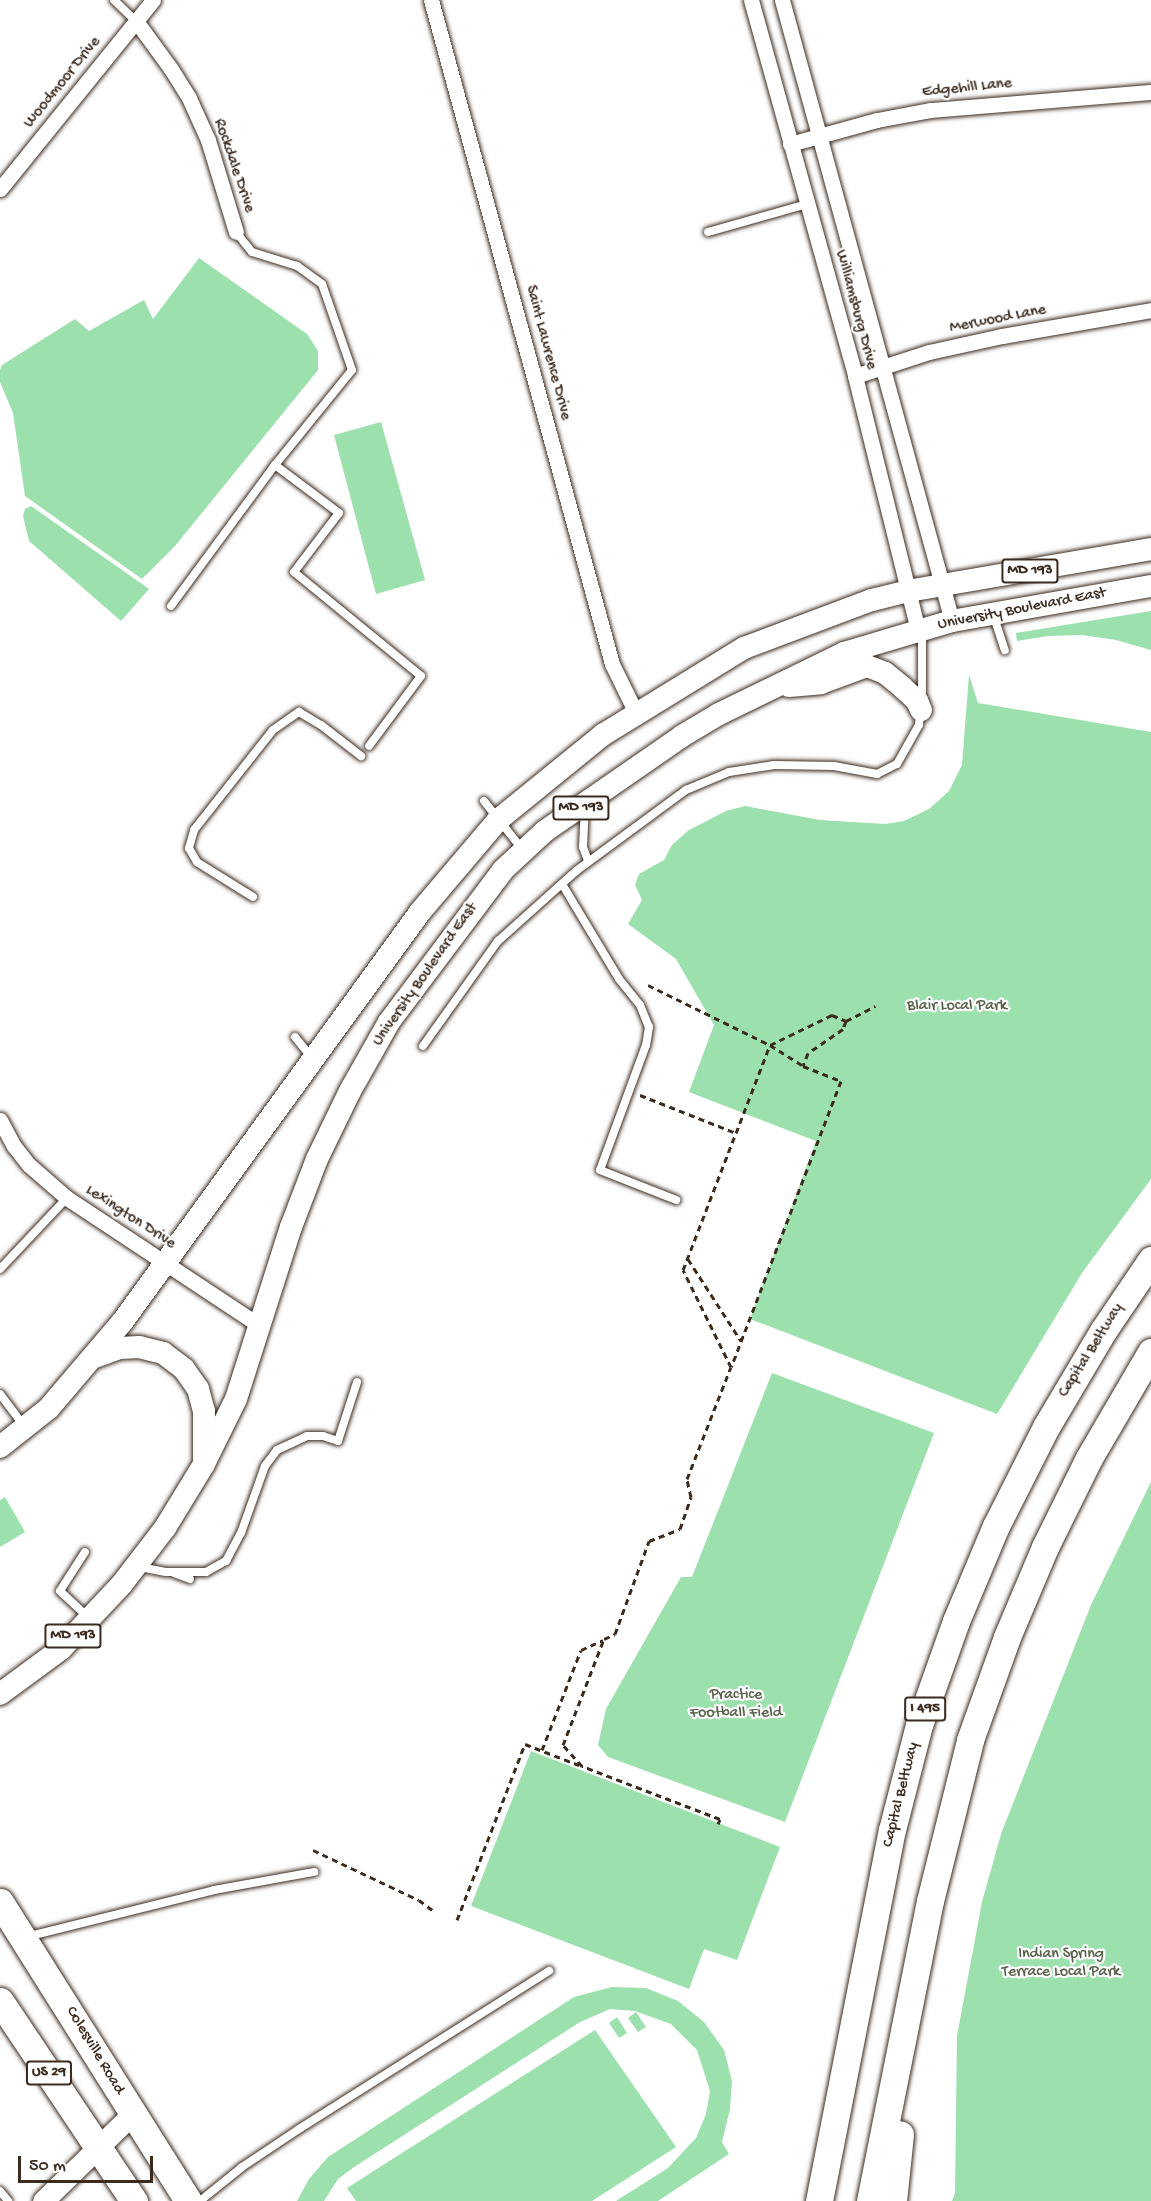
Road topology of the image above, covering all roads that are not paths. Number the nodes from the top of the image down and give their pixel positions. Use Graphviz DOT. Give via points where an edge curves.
graph roads {
  1 [pos="114,0"];
  2 [pos="153,0"];
  3 [pos="431,0"];
  4 [pos="751,0"];
  5 [pos="782,0"];
  6 [pos="136,21"];
  7 [pos="1151,92"];
  8 [pos="821,135"];
  9 [pos="789,144"];
  10 [pos="0,189"];
  11 [pos="807,204"];
  12 [pos="236,232"];
  13 [pos="708,232"];
  14 [pos="1151,310"];
  15 [pos="884,368"];
  16 [pos="855,376"];
  17 [pos="275,465"];
  18 [pos="1151,549"];
  19 [pos="943,585"];
  20 [pos="1151,586"];
  21 [pos="909,591"];
  22 [pos="171,606"];
  23 [pos="993,613"];
  24 [pos="952,621"];
  25 [pos="920,630"];
  26 [pos="1005,650"];
  27 [pos="778,685"];
  28 [pos="921,710"];
  29 [pos="636,713"];
  30 [pos="369,746"];
  31 [pos="361,756"];
  32 [pos="484,801"];
  33 [pos="585,805"];
  34 [pos="498,820"];
  35 [pos="524,851"];
  36 [pos="588,861"];
  37 [pos="562,884"];
  38 [pos="253,897"];
  39 [pos="295,1037"];
  40 [pos="423,1046"];
  41 [pos="312,1058"];
  42 [pos="0,1120"];
  43 [pos="7,1146"];
  44 [pos="67,1198"];
  45 [pos="676,1200"];
  46 [pos="1151,1260"];
  47 [pos="165,1262"];
  48 [pos="0,1269"];
  49 [pos="259,1325"];
  50 [pos="1151,1352"];
  51 [pos="93,1358"];
  52 [pos="357,1382"];
  53 [pos="0,1394"];
  54 [pos="25,1428"];
  55 [pos="0,1447"];
  56 [pos="204,1464"];
  57 [pos="85,1552"];
  58 [pos="135,1567"];
  59 [pos="170,1572"];
  60 [pos="190,1579"];
  61 [pos="89,1618"];
  62 [pos="0,1694"];
  63 [pos="314,1872"];
  64 [pos="0,1902"];
  65 [pos="24,1937"];
  66 [pos="919,1957"];
  67 [pos="549,1971"];
  68 [pos="0,2001"];
  69 [pos="132,2114"];
  70 [pos="99,2146"];
  71 [pos="0,2191"];
  72 [pos="8,2201"];
  73 [pos="43,2201"];
  74 [pos="134,2201"];
  75 [pos="188,2201"];
  76 [pos="201,2201"];
  77 [pos="819,2201"];
  78 [pos="870,2201"];
  79 [pos="893,2201"];
  1 -- 6 [label="lane"];
  2 -- 6 [label="street, Woodmoor Drive"];
  3 -- 29 [label="street, Saint Lawrence Drive" via="612,664"];
  4 -- 9 [label="street, Williamsburg Drive"];
  5 -- 8 [label="street, Williamsburg Drive"];
  6 -- 10 [label="street, Woodmoor Drive"];
  6 -- 12 [label="street, Rockdale Drive" via="194,109 208,140"];
  7 -- 8 [label="street, Edgehill Lane" via="931,110"];
  8 -- 9 [label="street, Edgehill Lane"];
  8 -- 15 [label="street, Williamsburg Drive"];
  9 -- 11 [label="street, Williamsburg Drive"];
  11 -- 13 [label="lane"];
  11 -- 16 [label="street, Williamsburg Drive"];
  12 -- 17 [label="lane" via="252,252 297,266 321,284 352,370"];
  14 -- 15 [label="street, Merwood Lane" via="1002,336 929,352"];
  15 -- 16 [label="street, Merwood Lane"];
  15 -- 19 [label="street, Williamsburg Drive"];
  16 -- 21 [label="street, Williamsburg Drive"];
  17 -- 22 [label="lane"];
  17 -- 30 [label="lane" via="339,513 294,572 421,676"];
  18 -- 19 [label="main road, MD 193"];
  19 -- 21 [label="main road, MD 193"];
  19 -- 24 [label="street, Williamsburg Drive"];
  20 -- 23 [label="main road, University Boulevard East / MD 193"];
  21 -- 25 [label="street, Williamsburg Drive"];
  21 -- 29 [label="main road, MD 193" via="872,600 744,648"];
  23 -- 24 [label="main road, University Boulevard East / MD 193"];
  23 -- 26 [label="lane"];
  24 -- 25 [label="main road, University Boulevard East / MD 193"];
  25 -- 27 [label="main road, University Boulevard East / MD 193" via="844,653"];
  25 -- 28 [label="lane"];
  27 -- 28 [label="main road" via="821,683 867,666 885,673 917,701"];
  27 -- 33 [label="main road, University Boulevard East / MD 193" via="691,730"];
  28 -- 36 [label="lane" via="918,725 897,764 877,774 774,765 729,772 686,790"];
  29 -- 34 [label="main road, MD 193" via="604,734"];
  31 -- 38 [label="lane" via="298,712 273,730 194,830 189,848 196,862"];
  32 -- 34 [label="lane"];
  33 -- 35 [label="main road, University Boulevard East / MD 193" via="545,831"];
  33 -- 36 [label="lane" via="583,847"];
  34 -- 35 [label="lane"];
  34 -- 41 [label="main road, MD 193" via="420,912"];
  35 -- 49 [label="main road, University Boulevard East / MD 193" via="502,870 388,1022 317,1159"];
  36 -- 37 [label="lane"];
  37 -- 40 [label="lane" via="498,941"];
  37 -- 45 [label="lane" via="647,1018 646,1045 600,1170"];
  39 -- 41 [label="lane"];
  41 -- 47 [label="main road, MD 193"];
  42 -- 43 [label="street, Lexington Drive"];
  43 -- 44 [label="street, Lexington Drive"];
  44 -- 47 [label="street, Lexington Drive"];
  44 -- 48 [label="lane"];
  46 -- 77 [label="highway, Capital Beltway / I 495" via="1046,1427 996,1526 956,1621 919,1725 892,1830"];
  47 -- 49 [label="street, Lexington Drive"];
  47 -- 51 [label="main road, MD 193"];
  49 -- 56 [label="main road, University Boulevard East / MD 193" via="236,1398"];
  50 -- 66 [label="highway" via="1066,1504 1003,1648 957,1786"];
  51 -- 54 [label="main road, MD 193" via="49,1408"];
  51 -- 56 [label="main road" via="120,1348 139,1347 163,1353 184,1369 198,1389 204,1411"];
  52 -- 59 [label="lane" via="338,1441 307,1436 277,1450 265,1466 241,1533 226,1561 206,1572"];
  53 -- 54 [label="lane"];
  54 -- 55 [label="main road, MD 193"];
  56 -- 58 [label="main road, University Boulevard East / MD 193" via="165,1528"];
  57 -- 61 [label="lane" via="60,1591"];
  58 -- 59 [label="lane"];
  58 -- 61 [label="main road, University Boulevard East / MD 193"];
  59 -- 60 [label="lane"];
  61 -- 62 [label="main road, University Boulevard East / MD 193" via="61,1649"];
  63 -- 65 [label="lane" via="214,1890"];
  64 -- 65 [label="highway, Colesville Road / US 29"];
  65 -- 69 [label="highway, Colesville Road / US 29"];
  66 -- 78 [label="highway"];
  66 -- 79 [label="highway"];
  67 -- 76 [label="lane" via="290,2135"];
  68 -- 70 [label="highway, US 29"];
  69 -- 70 [label="street"];
  69 -- 75 [label="highway, Colesville Road / US 29"];
  70 -- 73 [label="street"];
  70 -- 74 [label="highway, US 29"];
  71 -- 72 [label="lane"];
}
